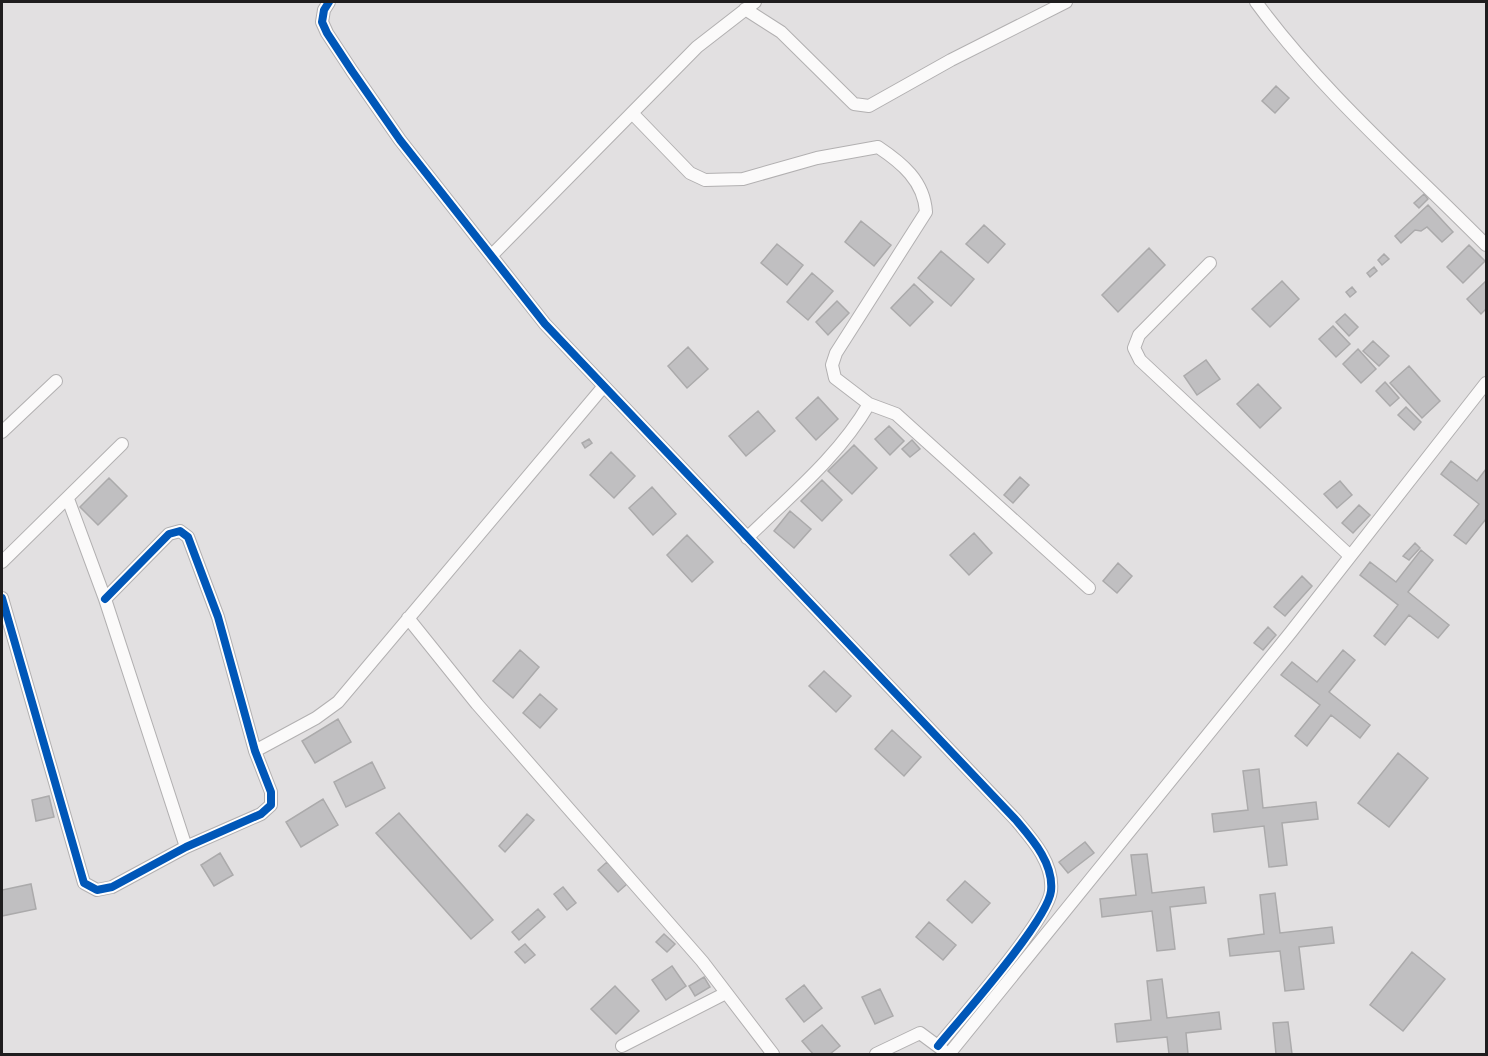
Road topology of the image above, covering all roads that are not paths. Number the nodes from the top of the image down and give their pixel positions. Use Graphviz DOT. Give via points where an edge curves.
graph roads {
  1 [pos="329,2"];
  2 [pos="1066,2"];
  3 [pos="1257,2"];
  4 [pos="750,5"];
  5 [pos="632,113"];
  6 [pos="1486,245"];
  7 [pos="492,255"];
  8 [pos="1210,263"];
  9 [pos="56,381"];
  10 [pos="1486,383"];
  11 [pos="604,386"];
  12 [pos="869,404"];
  13 [pos="2,432"];
  14 [pos="122,444"];
  15 [pos="68,499"];
  16 [pos="747,538"];
  17 [pos="1349,555"];
  18 [pos="2,562"];
  19 [pos="1089,588"];
  20 [pos="2,598"];
  21 [pos="105,599"];
  22 [pos="408,618"];
  23 [pos="255,751"];
  24 [pos="186,847"];
  25 [pos="726,993"];
  26 [pos="622,1046"];
  27 [pos="938,1046"];
  28 [pos="772,1054"];
  29 [pos="876,1054"];
  30 [pos="949,1054"];
  1 -- 7 [label="street" via="322,22 327,33 400,140"];
  2 -- 4 [label="street" via="868,106 854,104"];
  3 -- 6 [label="street" via="1280,34 1345,105"];
  4 -- 5 [label="street" via="697,47"];
  5 -- 7 [label="street"];
  5 -- 12 [label="street" via="690,173 705,180 743,179 817,158 878,147 897,159 919,183 926,212 832,365 834,378"];
  7 -- 11 [label="street" via="545,324"];
  8 -- 17 [label="street" via="1139,335 1134,348 1148,368"];
  9 -- 13 [label="street"];
  10 -- 17 [label="street"];
  11 -- 16 [label="street"];
  11 -- 22 [label="street"];
  12 -- 16 [label="street" via="839,447"];
  12 -- 19 [label="street" via="896,414"];
  14 -- 15 [label="street"];
  15 -- 18 [label="street"];
  15 -- 21 [label="street"];
  16 -- 27 [label="street" via="1016,819 1049,869 1051,892 1035,925"];
  17 -- 30 [label="street" via="1292,632"];
  20 -- 24 [label="street" via="84,884 97,890 112,887"];
  21 -- 23 [label="street" via="169,534 180,531 188,537 218,617"];
  21 -- 24 [label="street"];
  22 -- 23 [label="street" via="338,702"];
  22 -- 25 [label="street"];
  23 -- 24 [label="street" via="271,792 271,805 261,814"];
  25 -- 26 [label="street"];
  25 -- 28 [label="street"];
  27 -- 29 [label="street" via="920,1033"];
  27 -- 30 [label="street"];
}
